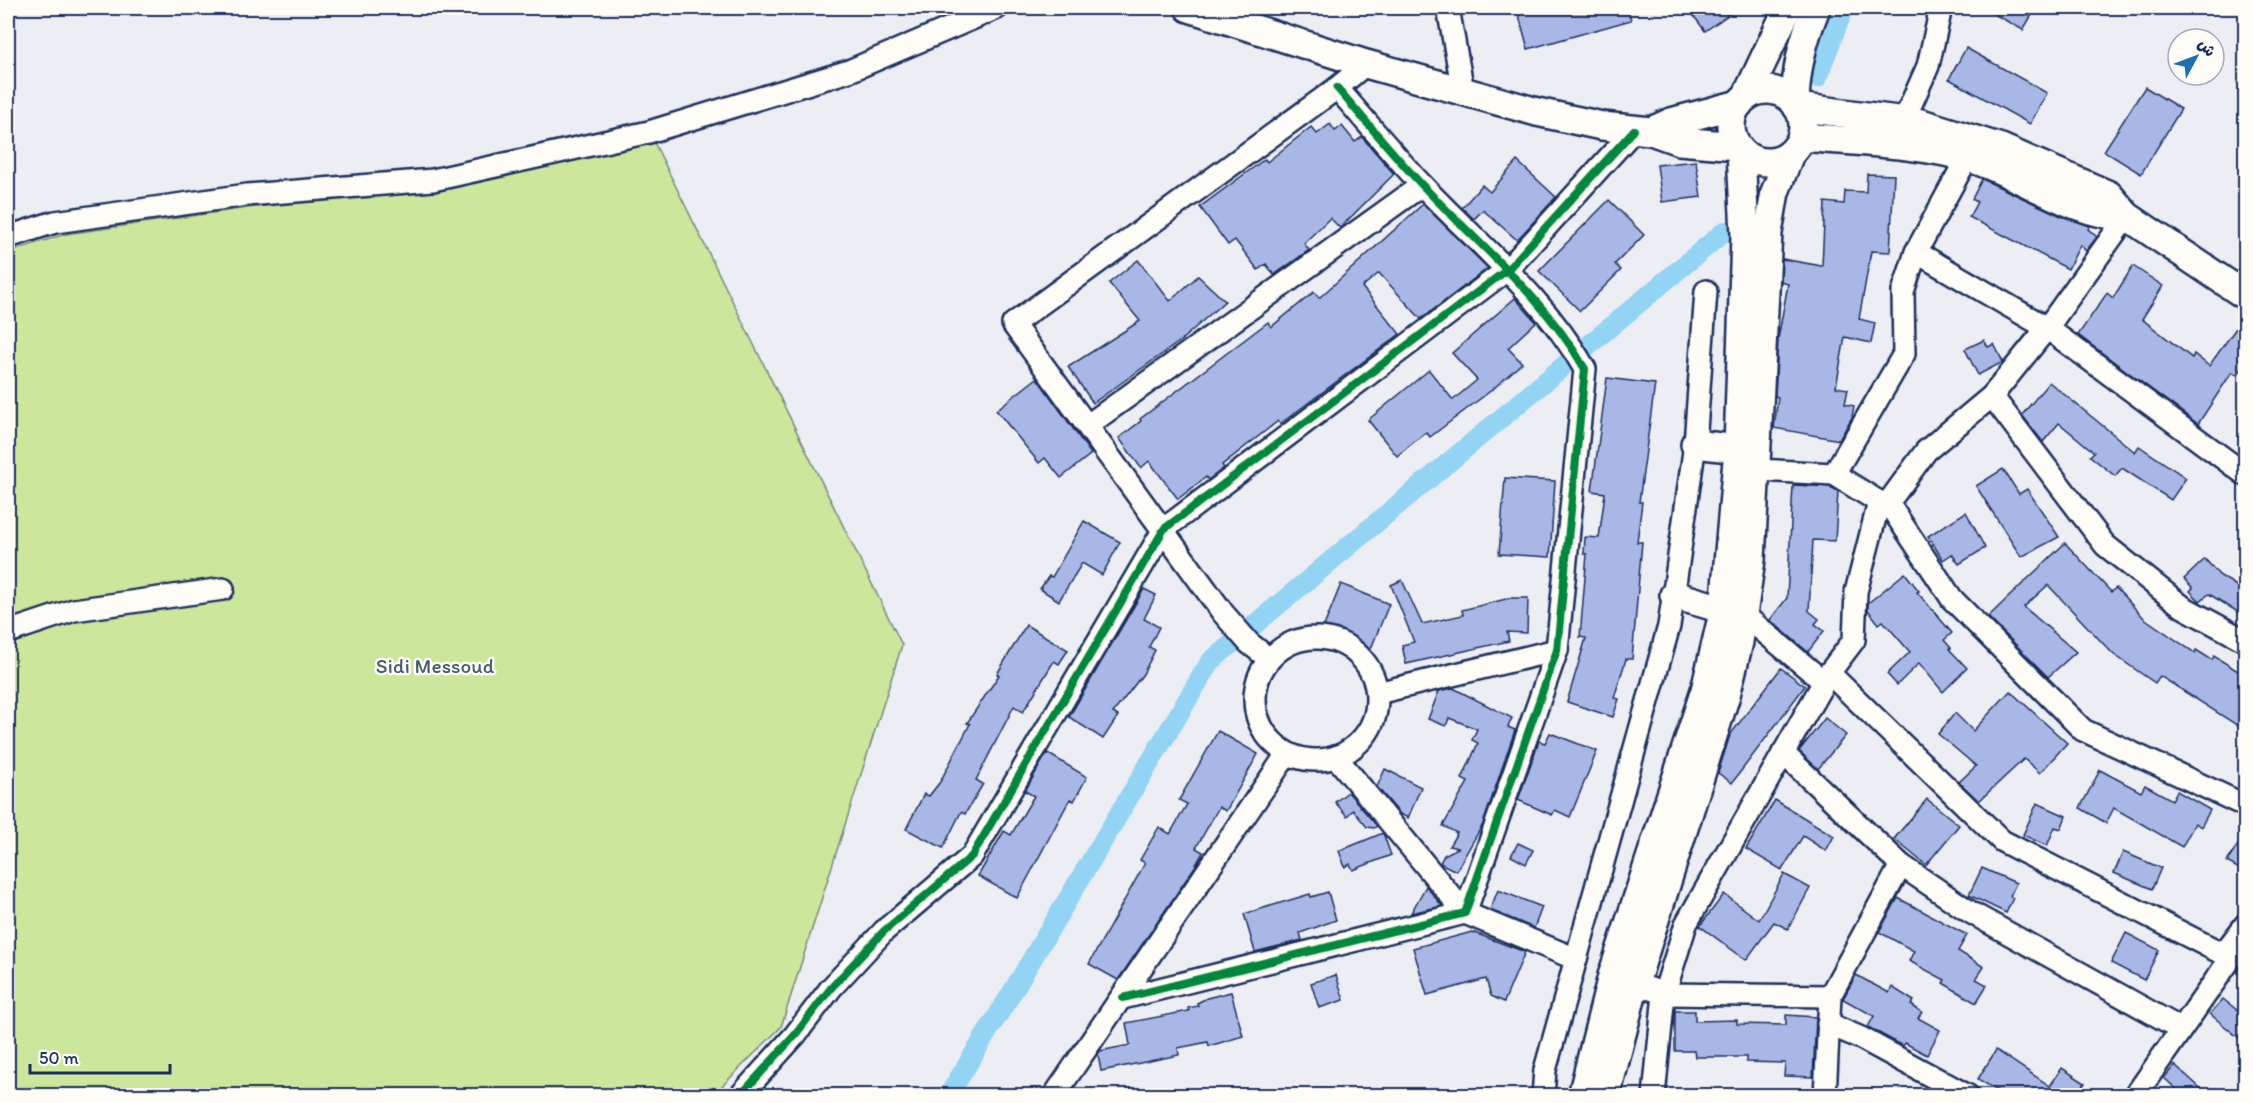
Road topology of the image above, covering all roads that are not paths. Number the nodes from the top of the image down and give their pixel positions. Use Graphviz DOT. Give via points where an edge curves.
graph roads {
  1 [pos="997,8"];
  2 [pos="1189,8"];
  3 [pos="1448,8"];
  4 [pos="1788,8"];
  5 [pos="1816,8"];
  6 [pos="1941,8"];
  7 [pos="1248,16"];
  8 [pos="1366,64"];
  9 [pos="1337,88"];
  10 [pos="1463,91"];
  11 [pos="1742,100"];
  12 [pos="1796,105"];
  13 [pos="1904,120"];
  14 [pos="1642,130"];
  15 [pos="1796,145"];
  16 [pos="1897,146"];
  17 [pos="1739,148"];
  18 [pos="1967,158"];
  19 [pos="1422,185"];
  20 [pos="2127,216"];
  21 [pos="8,237"];
  22 [pos="1916,252"];
  23 [pos="1508,269"];
  24 [pos="1706,291"];
  25 [pos="2246,296"];
  26 [pos="2047,328"];
  27 [pos="1992,396"];
  28 [pos="1088,424"];
  29 [pos="1695,444"];
  30 [pos="1738,449"];
  31 [pos="1756,470"];
  32 [pos="1834,474"];
  33 [pos="2246,474"];
  34 [pos="1883,503"];
  35 [pos="1164,529"];
  36 [pos="223,589"];
  37 [pos="1674,595"];
  38 [pos="1734,612"];
  39 [pos="8,632"];
  40 [pos="2246,641"];
  41 [pos="1557,650"];
  42 [pos="1268,658"];
  43 [pos="1826,677"];
  44 [pos="1377,693"];
  45 [pos="1783,753"];
  46 [pos="1287,754"];
  47 [pos="1336,757"];
  48 [pos="2246,806"];
  49 [pos="1901,865"];
  50 [pos="1465,913"];
  51 [pos="2246,924"];
  52 [pos="2231,958"];
  53 [pos="1576,959"];
  54 [pos="1635,983"];
  55 [pos="1664,994"];
  56 [pos="1830,996"];
  57 [pos="1123,998"];
  58 [pos="1828,1024"];
  59 [pos="2181,1029"];
  60 [pos="740,1095"];
  61 [pos="1054,1095"];
  62 [pos="1543,1095"];
  63 [pos="1582,1095"];
  64 [pos="1606,1095"];
  65 [pos="1654,1095"];
  66 [pos="1825,1095"];
  67 [pos="1968,1095"];
  68 [pos="2135,1095"];
  1 -- 21 [label="street" via="849,72 649,132 433,180 236,196 55,222"];
  2 -- 7 [label="main road"];
  3 -- 10 [label="street"];
  4 -- 11 [label="main road"];
  5 -- 12 [label="main road" via="1797,64"];
  6 -- 13 [label="street" via="1928,66"];
  7 -- 8 [label="main road"];
  8 -- 9 [label="street"];
  8 -- 10 [label="main road"];
  9 -- 19 [label="street"];
  9 -- 28 [label="street" via="1013,324"];
  10 -- 14 [label="main road" via="1570,119"];
  11 -- 12 [label="main road" via="1756,92 1778,92"];
  11 -- 14 [label="main road"];
  11 -- 17 [label="main road" via="1731,124"];
  12 -- 13 [label="main road"];
  12 -- 15 [label="main road" via="1803,121"];
  13 -- 16 [label="street"];
  13 -- 20 [label="main road" via="1981,140 2100,190"];
  14 -- 17 [label="main road" via="1679,141"];
  14 -- 23 [label="street"];
  15 -- 16 [label="main road"];
  15 -- 17 [label="main road" via="1771,162 1750,158"];
  15 -- 31 [label="main road" via="1775,192 1768,233"];
  16 -- 18 [label="main road"];
  17 -- 30 [label="main road" via="1745,225"];
  18 -- 20 [label="main road" via="2101,214"];
  18 -- 22 [label="street"];
  19 -- 23 [label="street"];
  19 -- 28 [label="street"];
  20 -- 25 [label="main road"];
  20 -- 26 [label="street"];
  22 -- 26 [label="street"];
  22 -- 32 [label="street" via="1903,292 1904,354"];
  23 -- 35 [label="street"];
  23 -- 41 [label="street" via="1585,369"];
  24 -- 29 [label="street"];
  26 -- 27 [label="street"];
  26 -- 33 [label="street"];
  27 -- 34 [label="street" via="1926,451"];
  27 -- 40 [label="street" via="2105,545 2183,607"];
  28 -- 35 [label="street"];
  29 -- 30 [label="main road"];
  29 -- 37 [label="street"];
  30 -- 38 [label="main road"];
  31 -- 32 [label="street"];
  31 -- 38 [label="main road" via="1751,560"];
  32 -- 34 [label="street"];
  34 -- 43 [label="street" via="1856,592 1854,640"];
  34 -- 48 [label="street" via="1952,599 2083,730"];
  35 -- 42 [label="street" via="1223,613"];
  35 -- 60 [label="street" via="972,856 884,931"];
  36 -- 39 [label="street" via="74,610"];
  37 -- 38 [label="main road"];
  37 -- 53 [label="street" via="1662,653"];
  38 -- 43 [label="street"];
  38 -- 54 [label="main road" via="1726,695"];
  38 -- 63 [label="main road" via="1612,976"];
  41 -- 44 [label="street"];
  41 -- 50 [label="street"];
  42 -- 44 [label="street" via="1292,642 1332,640 1351,649 1366,663"];
  42 -- 46 [label="street" via="1256,687 1255,707 1261,726"];
  43 -- 45 [label="street"];
  43 -- 52 [label="street" via="2002,841"];
  44 -- 47 [label="street" via="1373,722 1363,740"];
  45 -- 49 [label="street"];
  45 -- 55 [label="street" via="1686,924"];
  46 -- 47 [label="street" via="1307,760"];
  46 -- 57 [label="street"];
  47 -- 50 [label="street"];
  49 -- 56 [label="street"];
  49 -- 59 [label="street" via="1970,912"];
  50 -- 53 [label="street"];
  50 -- 57 [label="street"];
  51 -- 52 [label="street" via="2230,945"];
  52 -- 59 [label="street"];
  53 -- 62 [label="street" via="1545,1070"];
  54 -- 55 [label="street"];
  54 -- 64 [label="main road"];
  55 -- 56 [label="street"];
  55 -- 65 [label="street"];
  56 -- 58 [label="street"];
  57 -- 61 [label="street"];
  58 -- 66 [label="street"];
  58 -- 67 [label="street"];
  59 -- 68 [label="street"];
}
